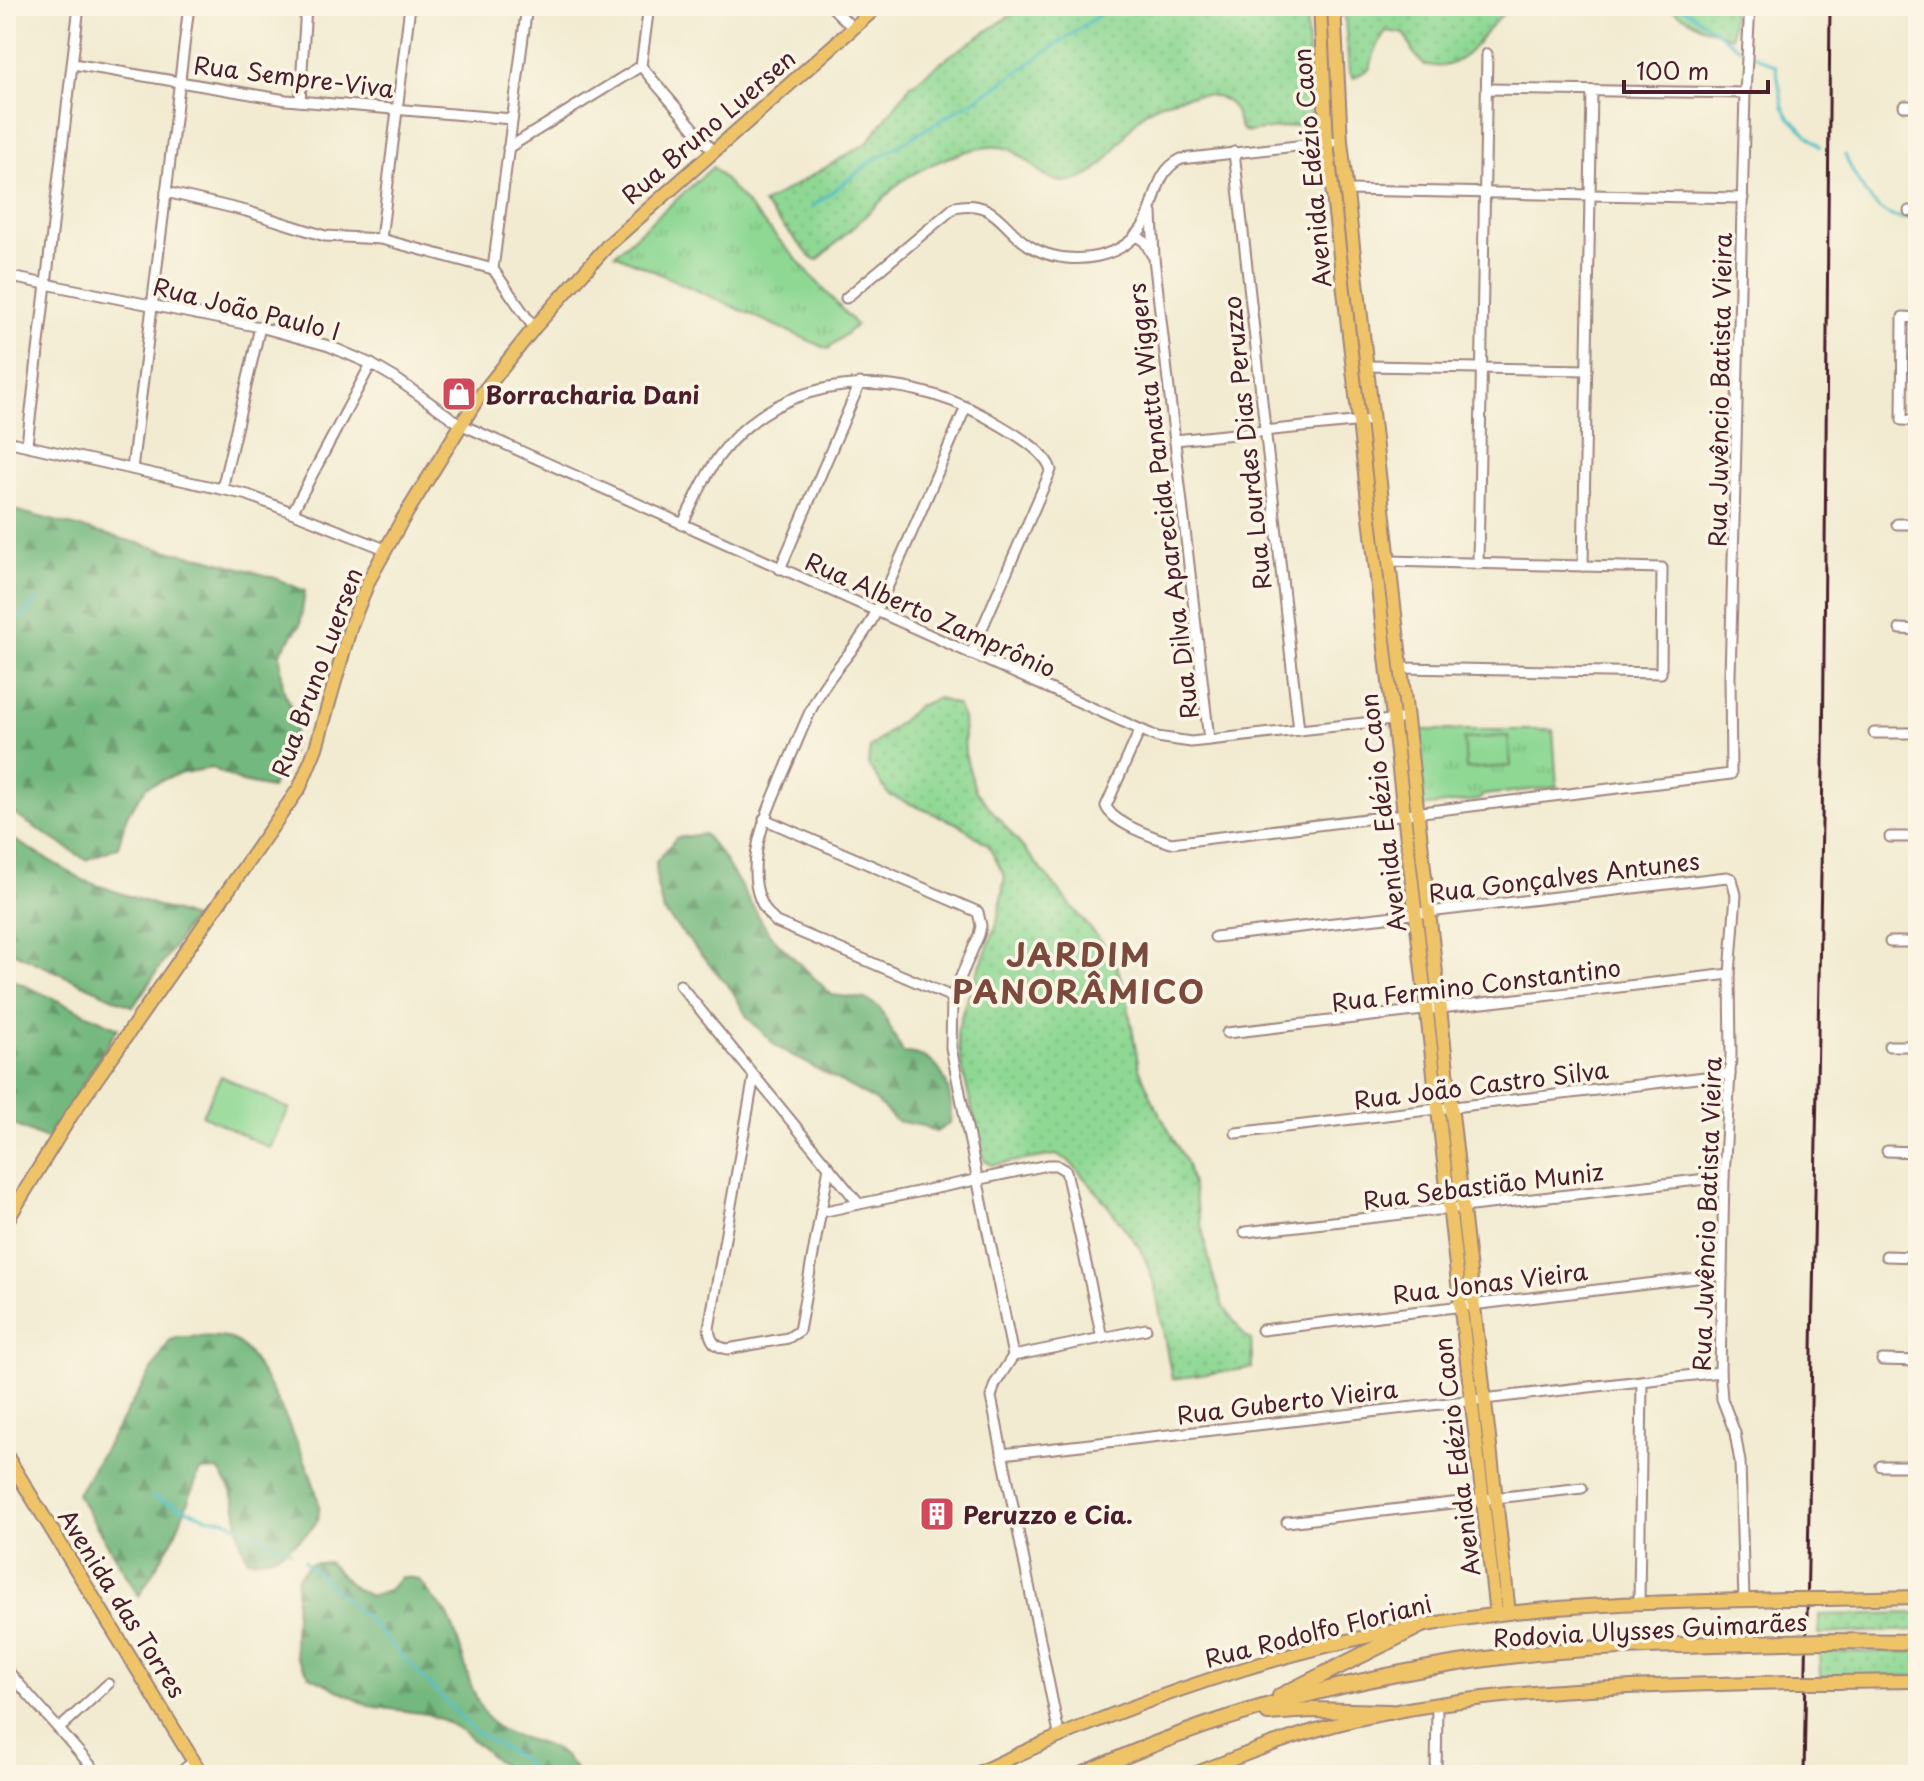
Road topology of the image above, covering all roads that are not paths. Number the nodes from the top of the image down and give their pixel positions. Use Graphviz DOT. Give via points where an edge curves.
graph roads {
  1 [pos="79,6"];
  2 [pos="189,6"];
  3 [pos="306,6"];
  4 [pos="410,6"];
  5 [pos="527,6"];
  6 [pos="649,6"];
  7 [pos="831,6"];
  8 [pos="878,6"];
  9 [pos="1320,6"];
  10 [pos="1334,6"];
  11 [pos="1750,6"];
  12 [pos="853,28"];
  13 [pos="1487,54"];
  14 [pos="73,64"];
  15 [pos="641,66"];
  16 [pos="180,82"];
  17 [pos="1487,89"];
  18 [pos="1592,91"];
  19 [pos="1745,93"];
  20 [pos="300,101"];
  21 [pos="1904,106"];
  22 [pos="1918,106"];
  23 [pos="397,109"];
  24 [pos="512,119"];
  25 [pos="1341,141"];
  26 [pos="1327,143"];
  27 [pos="508,148"];
  28 [pos="713,151"];
  29 [pos="1234,152"];
  30 [pos="1347,190"];
  31 [pos="166,192"];
  32 [pos="1485,193"];
  33 [pos="1590,195"];
  34 [pos="1743,198"];
  35 [pos="1152,206"];
  36 [pos="1135,235"];
  37 [pos="381,239"];
  38 [pos="1154,258"];
  39 [pos="493,269"];
  40 [pos="6,276"];
  41 [pos="46,283"];
  42 [pos="846,298"];
  43 [pos="152,304"];
  44 [pos="1918,318"];
  45 [pos="260,327"];
  46 [pos="534,328"];
  47 [pos="371,364"];
  48 [pos="1367,366"];
  49 [pos="1481,368"];
  50 [pos="1587,370"];
  51 [pos="860,383"];
  52 [pos="966,407"];
  53 [pos="1366,421"];
  54 [pos="1918,421"];
  55 [pos="460,424"];
  56 [pos="1265,431"];
  57 [pos="1175,440"];
  58 [pos="6,441"];
  59 [pos="27,444"];
  60 [pos="132,469"];
  61 [pos="222,489"];
  62 [pos="293,511"];
  63 [pos="1897,524"];
  64 [pos="1918,524"];
  65 [pos="682,525"];
  66 [pos="385,549"];
  67 [pos="1389,561"];
  68 [pos="1478,564"];
  69 [pos="1583,566"];
  70 [pos="780,569"];
  71 [pos="876,612"];
  72 [pos="1900,629"];
  73 [pos="1918,630"];
  74 [pos="971,654"];
  75 [pos="1401,668"];
  76 [pos="1400,719"];
  77 [pos="1140,730"];
  78 [pos="1299,730"];
  79 [pos="1874,733"];
  80 [pos="1918,733"];
  81 [pos="1209,740"];
  82 [pos="1411,814"];
  83 [pos="764,819"];
  84 [pos="1890,837"];
  85 [pos="1918,837"];
  86 [pos="1727,877"];
  87 [pos="1422,913"];
  88 [pos="1215,937"];
  89 [pos="1890,942"];
  90 [pos="1918,942"];
  91 [pos="1730,974"];
  92 [pos="680,985"];
  93 [pos="952,997"];
  94 [pos="1433,1009"];
  95 [pos="1227,1033"];
  96 [pos="1889,1046"];
  97 [pos="1918,1046"];
  98 [pos="1730,1074"];
  99 [pos="754,1076"];
  100 [pos="1445,1108"];
  101 [pos="1236,1133"];
  102 [pos="1887,1151"];
  103 [pos="1918,1152"];
  104 [pos="829,1167"];
  105 [pos="1724,1177"];
  106 [pos="978,1179"];
  107 [pos="859,1204"];
  108 [pos="1456,1208"];
  109 [pos="821,1212"];
  110 [pos="6,1222"];
  111 [pos="1245,1232"];
  112 [pos="1886,1256"];
  113 [pos="1918,1257"];
  114 [pos="1722,1275"];
  115 [pos="1467,1305"];
  116 [pos="1146,1329"];
  117 [pos="1262,1330"];
  118 [pos="1102,1338"];
  119 [pos="1013,1356"];
  120 [pos="1882,1360"];
  121 [pos="1918,1361"];
  122 [pos="1720,1372"];
  123 [pos="1642,1381"];
  124 [pos="1478,1400"];
  125 [pos="1002,1454"];
  126 [pos="6,1455"];
  127 [pos="1881,1466"];
  128 [pos="1918,1466"];
  129 [pos="1582,1488"];
  130 [pos="1489,1498"];
  131 [pos="1287,1522"];
  132 [pos="1918,1597"];
  133 [pos="1744,1601"];
  134 [pos="1639,1604"];
  135 [pos="1502,1613"];
  136 [pos="1420,1626"];
  137 [pos="1918,1640"];
  138 [pos="6,1669"];
  139 [pos="1918,1681"];
  140 [pos="108,1684"];
  141 [pos="1437,1705"];
  142 [pos="1251,1711"];
  143 [pos="1390,1712"];
  144 [pos="1204,1726"];
  145 [pos="59,1729"];
  146 [pos="1059,1734"];
  147 [pos="194,1761"];
  148 [pos="1210,1771"];
  149 [pos="99,1775"];
  150 [pos="177,1775"];
  151 [pos="202,1775"];
  152 [pos="974,1775"];
  153 [pos="1082,1775"];
  154 [pos="1192,1775"];
  155 [pos="1436,1775"];
  1 -- 14 [label="street"];
  2 -- 16 [label="street"];
  3 -- 20 [label="street"];
  4 -- 23 [label="street"];
  5 -- 24 [label="street"];
  6 -- 15 [label="street"];
  7 -- 12 [label="street"];
  8 -- 12 [label="main road, Rua Bruno Luersen"];
  9 -- 26 [label="main road, Avenida Edézio Caon"];
  10 -- 25 [label="main road, Avenida Edézio Caon"];
  11 -- 19 [label="street, Rua Juvêncio Batista Vieira"];
  12 -- 28 [label="main road, Rua Bruno Luersen"];
  13 -- 17 [label="street"];
  14 -- 16 [label="street, Rua Sempre-Viva"];
  14 -- 41 [label="street"];
  15 -- 27 [label="street"];
  15 -- 28 [label="street"];
  16 -- 20 [label="street, Rua Sempre-Viva"];
  16 -- 31 [label="street"];
  17 -- 18 [label="street"];
  17 -- 32 [label="street"];
  18 -- 19 [label="street"];
  18 -- 33 [label="street"];
  19 -- 34 [label="street, Rua Juvêncio Batista Vieira"];
  20 -- 23 [label="street, Rua Sempre-Viva"];
  21 -- 22 [label="street"];
  23 -- 24 [label="street, Rua Sempre-Viva"];
  23 -- 37 [label="street"];
  24 -- 27 [label="street"];
  25 -- 26 [label="street"];
  25 -- 30 [label="main road, Avenida Edézio Caon"];
  26 -- 29 [label="street"];
  26 -- 53 [label="main road, Avenida Edézio Caon"];
  27 -- 39 [label="street"];
  28 -- 46 [label="main road, Rua Bruno Luersen" via="608,245"];
  29 -- 35 [label="street" via="1173,163 1160,178"];
  29 -- 56 [label="street, Rua Lourdes Dias Peruzzo"];
  30 -- 32 [label="street"];
  30 -- 48 [label="main road, Avenida Edézio Caon"];
  31 -- 37 [label="street" via="325,236"];
  31 -- 43 [label="street"];
  32 -- 33 [label="street"];
  32 -- 49 [label="street"];
  33 -- 34 [label="street"];
  33 -- 50 [label="street"];
  34 -- 82 [label="street, Rua Juvêncio Batista Vieira" via="1731,774"];
  35 -- 36 [label="street"];
  35 -- 38 [label="street, Rua Dilva Aparecida Panatta Wiggers"];
  36 -- 38 [label="street, Rua Dilva Aparecida Panatta Wiggers"];
  36 -- 42 [label="street" via="1107,253 1061,258 1023,243 986,208 967,204 946,213"];
  37 -- 39 [label="street"];
  38 -- 57 [label="street, Rua Dilva Aparecida Panatta Wiggers"];
  39 -- 46 [label="street"];
  40 -- 41 [label="street, Rua João Paulo I"];
  41 -- 43 [label="street, Rua João Paulo I"];
  41 -- 59 [label="street"];
  43 -- 45 [label="street, Rua João Paulo I"];
  43 -- 60 [label="street"];
  44 -- 54 [label="street" via="1903,317 1902,420"];
  45 -- 47 [label="street, Rua João Paulo I"];
  45 -- 61 [label="street"];
  46 -- 55 [label="main road, Rua Bruno Luersen"];
  47 -- 55 [label="street, Rua João Paulo I"];
  47 -- 62 [label="street"];
  48 -- 49 [label="street"];
  48 -- 53 [label="main road, Avenida Edézio Caon"];
  49 -- 50 [label="street"];
  49 -- 68 [label="street"];
  50 -- 69 [label="street"];
  51 -- 52 [label="street" via="930,392"];
  51 -- 65 [label="street" via="802,394 748,426 719,455"];
  51 -- 70 [label="street"];
  52 -- 71 [label="street"];
  52 -- 74 [label="street" via="1025,442 1051,470"];
  53 -- 56 [label="street"];
  53 -- 67 [label="main road, Avenida Edézio Caon"];
  53 -- 76 [label="main road, Avenida Edézio Caon"];
  55 -- 65 [label="street, Rua Alberto Zamprônio"];
  55 -- 66 [label="main road, Rua Bruno Luersen"];
  56 -- 57 [label="street"];
  56 -- 78 [label="street, Rua Lourdes Dias Peruzzo"];
  57 -- 81 [label="street, Rua Dilva Aparecida Panatta Wiggers"];
  58 -- 59 [label="street"];
  59 -- 60 [label="street"];
  60 -- 61 [label="street"];
  61 -- 62 [label="street"];
  62 -- 66 [label="street"];
  63 -- 64 [label="street"];
  65 -- 70 [label="street, Rua Alberto Zamprônio"];
  66 -- 110 [label="main road, Rua Bruno Luersen" via="351,625 300,787 79,1103"];
  67 -- 68 [label="street"];
  67 -- 75 [label="main road, Avenida Edézio Caon"];
  68 -- 69 [label="street"];
  69 -- 75 [label="street" via="1662,568 1661,673"];
  70 -- 71 [label="street, Rua Alberto Zamprônio"];
  71 -- 74 [label="street, Rua Alberto Zamprônio"];
  71 -- 83 [label="street" via="811,709"];
  72 -- 73 [label="street"];
  74 -- 77 [label="street, Rua Alberto Zamprônio"];
  75 -- 76 [label="main road, Avenida Edézio Caon"];
  76 -- 78 [label="street, Rua Alberto Zamprônio"];
  76 -- 82 [label="main road, Avenida Edézio Caon"];
  77 -- 81 [label="street, Rua Alberto Zamprônio" via="1168,740"];
  77 -- 82 [label="street" via="1106,806 1112,817 1162,840 1182,843"];
  78 -- 81 [label="street, Rua Alberto Zamprônio"];
  79 -- 80 [label="street"];
  82 -- 87 [label="main road, Avenida Edézio Caon"];
  83 -- 93 [label="street" via="757,842 757,883 769,915 787,928"];
  83 -- 93 [label="street" via="972,908 981,918 979,935"];
  84 -- 85 [label="street"];
  86 -- 87 [label="street, Rua Gonçalves Antunes"];
  86 -- 91 [label="street, Rua Juvêncio Batista Vieira" via="1736,895"];
  87 -- 88 [label="street, Rua Gonçalves Antunes"];
  87 -- 94 [label="main road, Avenida Edézio Caon"];
  89 -- 90 [label="street"];
  91 -- 94 [label="street, Rua Fermino Constantino"];
  91 -- 98 [label="street, Rua Juvêncio Batista Vieira"];
  92 -- 99 [label="street"];
  93 -- 106 [label="street" via="951,1048"];
  94 -- 95 [label="street, Rua Fermino Constantino"];
  94 -- 100 [label="main road, Avenida Edézio Caon"];
  96 -- 97 [label="street"];
  98 -- 100 [label="street, Rua João Castro Silva"];
  98 -- 105 [label="street, Rua Juvêncio Batista Vieira"];
  99 -- 104 [label="street"];
  99 -- 109 [label="street" via="709,1328 714,1343 728,1349 796,1334"];
  100 -- 101 [label="street, Rua João Castro Silva"];
  100 -- 108 [label="main road, Avenida Edézio Caon"];
  102 -- 103 [label="street"];
  104 -- 107 [label="street"];
  104 -- 109 [label="street"];
  105 -- 108 [label="street, Rua Sebastião Muniz"];
  105 -- 114 [label="street, Rua Juvêncio Batista Vieira"];
  106 -- 107 [label="street"];
  106 -- 118 [label="street" via="1048,1165 1066,1171"];
  106 -- 119 [label="street"];
  107 -- 109 [label="street"];
  108 -- 111 [label="street, Rua Sebastião Muniz"];
  108 -- 115 [label="main road, Avenida Edézio Caon"];
  112 -- 113 [label="street"];
  114 -- 115 [label="street, Rua Jonas Vieira"];
  114 -- 122 [label="street, Rua Juvêncio Batista Vieira"];
  115 -- 117 [label="street, Rua Jonas Vieira"];
  115 -- 124 [label="main road, Avenida Edézio Caon"];
  116 -- 118 [label="street"];
  118 -- 119 [label="street"];
  119 -- 125 [label="street" via="991,1397"];
  120 -- 121 [label="street"];
  122 -- 123 [label="street, Rua Guberto Vieira"];
  122 -- 133 [label="street, Rua Juvêncio Batista Vieira" via="1740,1462"];
  123 -- 124 [label="street, Rua Guberto Vieira"];
  123 -- 134 [label="street"];
  124 -- 125 [label="street, Rua Guberto Vieira"];
  124 -- 130 [label="main road, Avenida Edézio Caon"];
  125 -- 146 [label="street"];
  126 -- 147 [label="main road, Avenida das Torres"];
  127 -- 128 [label="street"];
  129 -- 130 [label="street"];
  130 -- 131 [label="street"];
  130 -- 135 [label="main road, Avenida Edézio Caon"];
  132 -- 133 [label="main road, Rua Rodolfo Floriani, bridge"];
  133 -- 134 [label="main road, Rua Rodolfo Floriani"];
  134 -- 135 [label="main road, Rua Rodolfo Floriani"];
  135 -- 136 [label="main road, Rua Rodolfo Floriani"];
  136 -- 142 [label="highway"];
  136 -- 146 [label="main road, Rua Rodolfo Floriani" via="1213,1677"];
  137 -- 142 [label="highway, Rodovia Ulysses Guimarães, bridge" via="1609,1648 1508,1656 1370,1681"];
  138 -- 145 [label="street"];
  139 -- 141 [label="main road, bridge" via="1658,1685"];
  140 -- 145 [label="street"];
  141 -- 143 [label="main road"];
  141 -- 155 [label="street"];
  142 -- 144 [label="highway, Rodovia Ulysses Guimarães"];
  143 -- 144 [label="highway" via="1268,1713"];
  143 -- 148 [label="main road" via="1321,1728"];
  144 -- 153 [label="highway, Rodovia Ulysses Guimarães"];
  145 -- 149 [label="street"];
  146 -- 152 [label="main road, Rua Rodolfo Floriani"];
  147 -- 150 [label="street"];
  147 -- 151 [label="main road, Avenida das Torres"];
  148 -- 154 [label="main road"];
}
